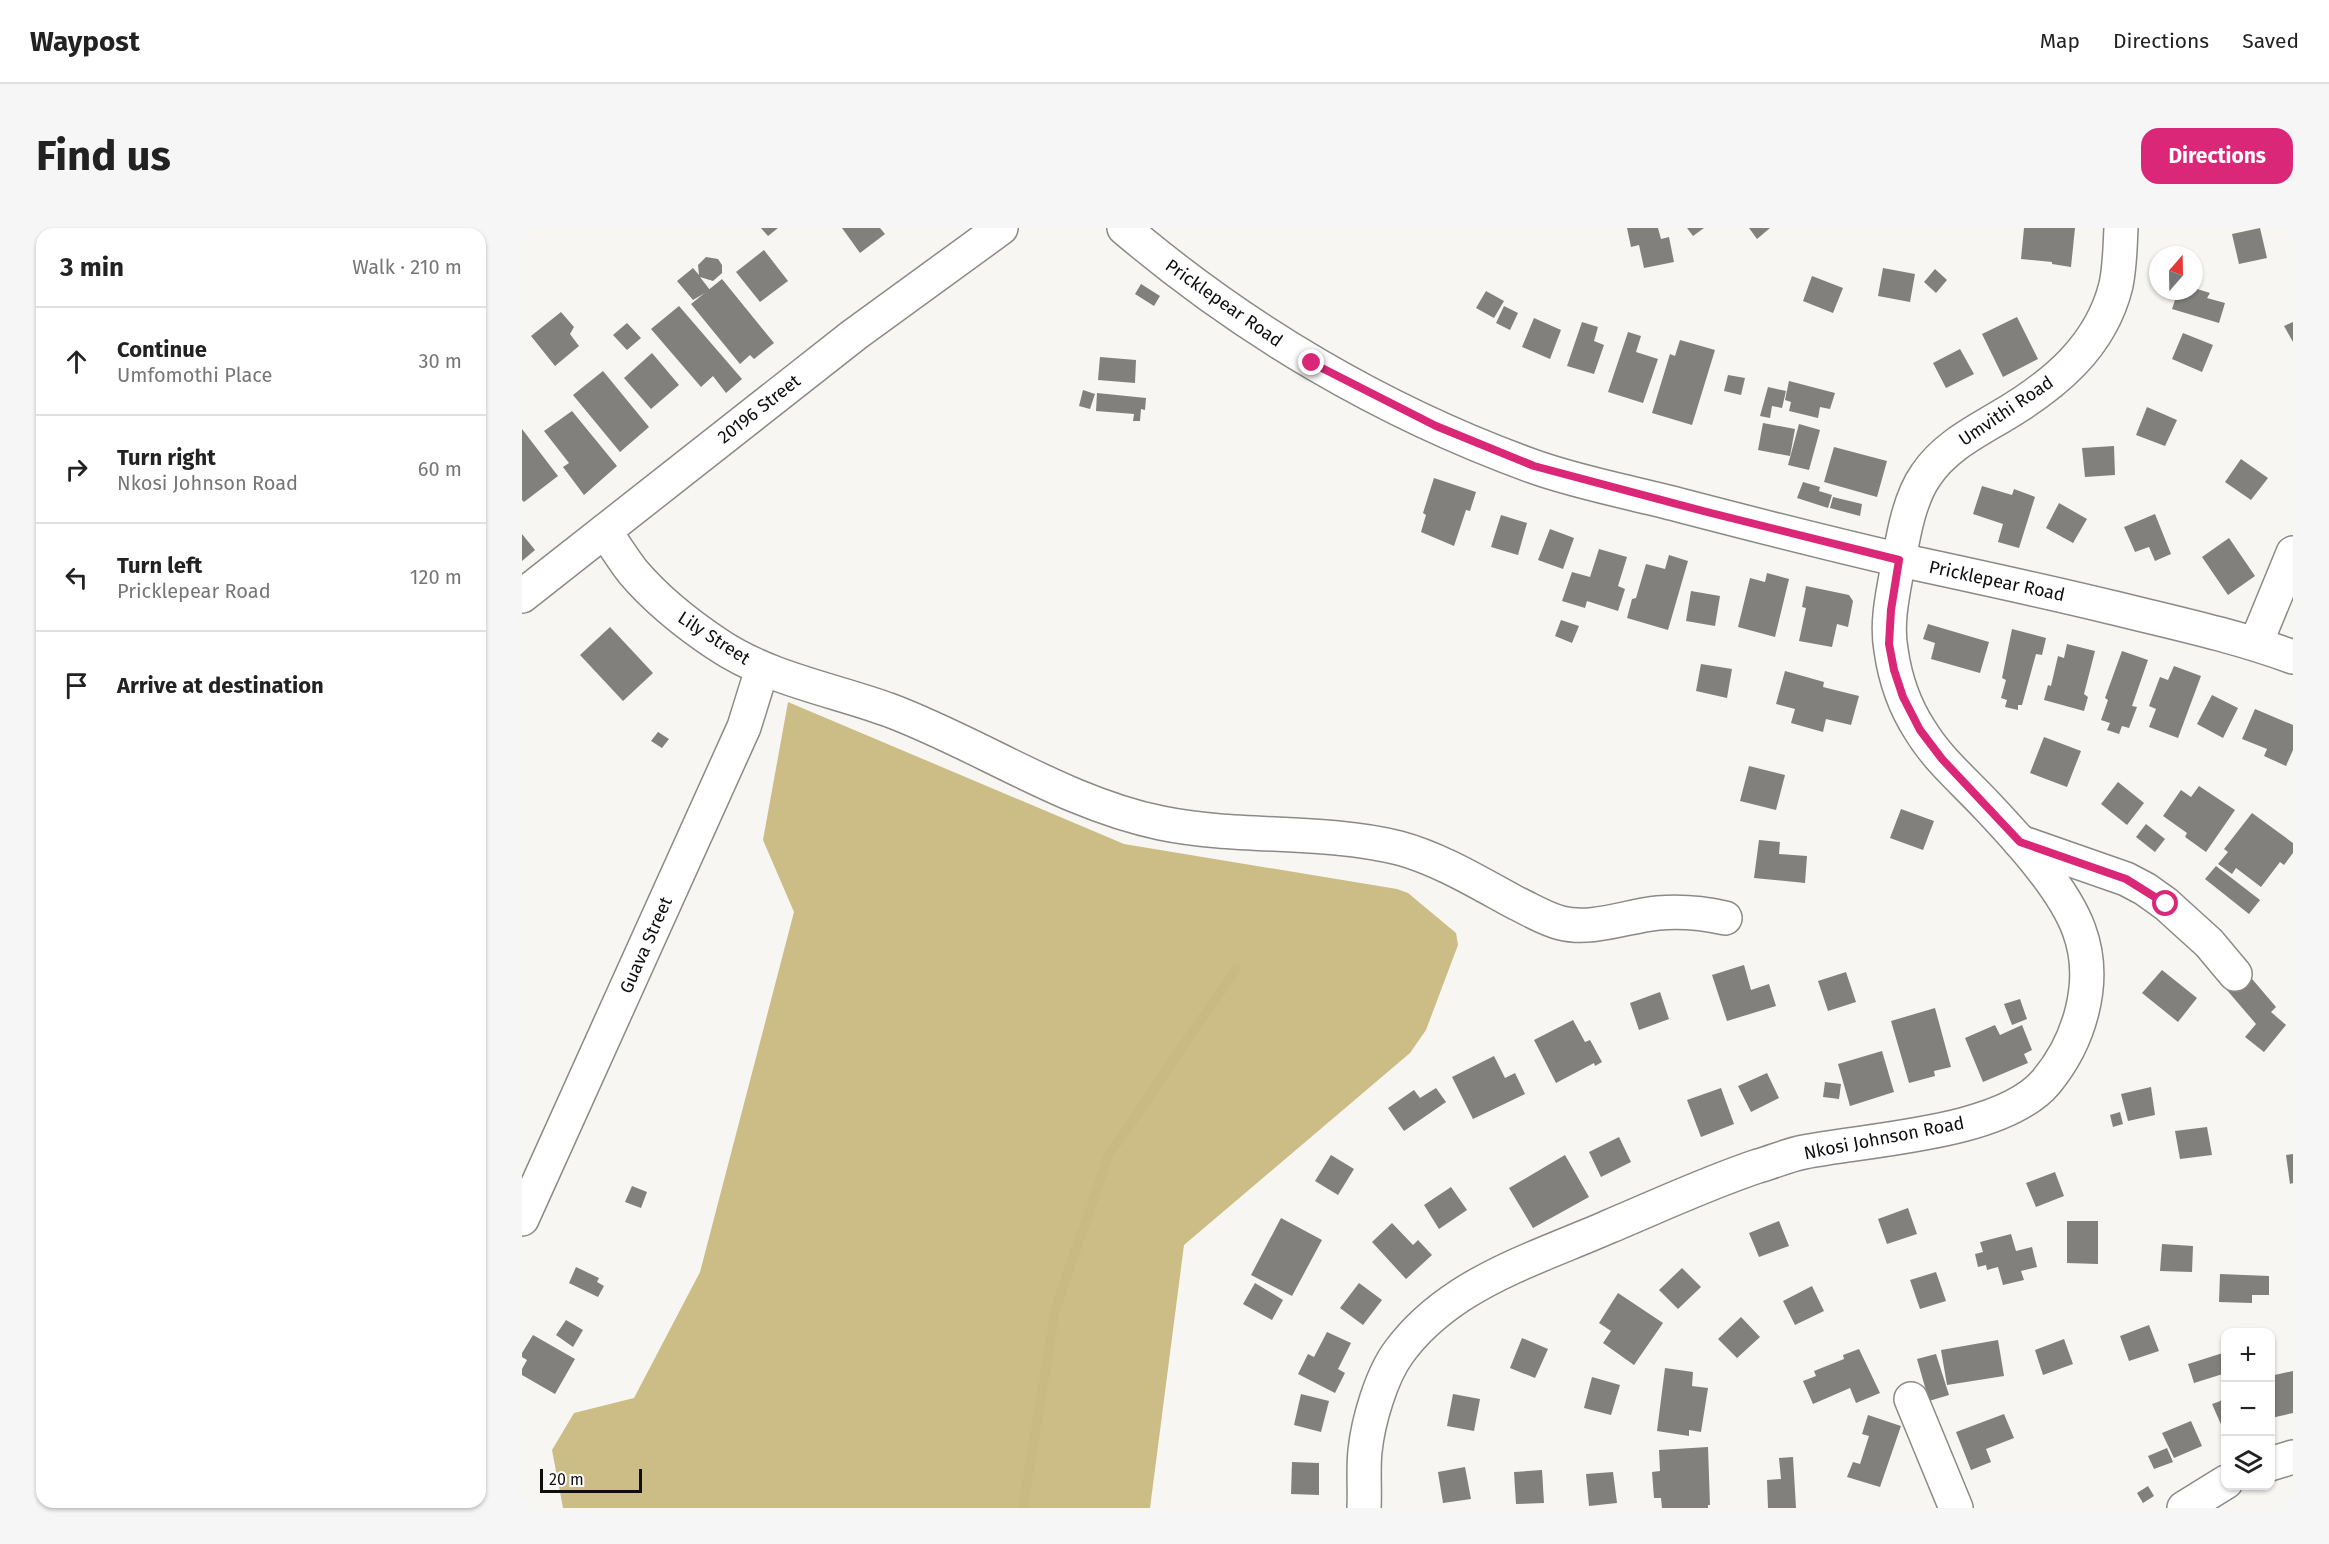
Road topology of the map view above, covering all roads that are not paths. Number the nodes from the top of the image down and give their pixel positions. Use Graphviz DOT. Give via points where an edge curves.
graph roads {
  1 [pos="1001,228"];
  2 [pos="1124,228"];
  3 [pos="2121,228"];
  4 [pos="605,531"];
  5 [pos="2293,553"];
  6 [pos="1899,560"];
  7 [pos="522,596"];
  8 [pos="2256,643"];
  9 [pos="2293,657"];
  10 [pos="762,669"];
  11 [pos="2020,842"];
  12 [pos="1725,918"];
  13 [pos="2235,974"];
  14 [pos="522,1219"];
  15 [pos="1911,1399"];
  16 [pos="2293,1457"];
  17 [pos="2275,1463"];
  18 [pos="2221,1485"];
  19 [pos="1364,1508"];
  20 [pos="1956,1508"];
  21 [pos="2184,1508"];
  1 -- 4 [label="street, 20196 Street" via="854,335"];
  2 -- 6 [label="street, Pricklepear Road" via="1168,266 1312,363 1436,426 1534,466"];
  3 -- 6 [label="street, Umvithi Road" via="2116,284 2093,339 2067,368 2025,402 1965,437 1938,459 1922,479"];
  4 -- 7 [label="street, 20196 Street"];
  4 -- 10 [label="street, Lily Street" via="633,572 674,612 718,645"];
  5 -- 8 [label="street"];
  6 -- 8 [label="street, Pricklepear Road" via="2034,588"];
  6 -- 11 [label="street, Nkosi Johnson Road" via="1889,644 1903,697 1920,730 1942,759"];
  8 -- 9 [label="street, Pricklepear Road"];
  10 -- 12 [label="street, Lily Street" via="890,710 1075,795 1127,814 1206,829 1370,841 1404,849 1561,923 1579,926 1658,913 1696,912"];
  10 -- 14 [label="street, Guava Street" via="744,727"];
  11 -- 13 [label="street" via="2145,889 2209,943"];
  11 -- 19 [label="street, Nkosi Johnson Road" via="2069,908 2086,962 2086,992 2077,1030 2043,1086 2010,1108 1976,1120 1924,1134 1800,1153 1724,1178 1511,1269 1463,1294 1424,1323 1396,1356 1376,1401 1365,1451"];
  15 -- 20 [label="street"];
  16 -- 17 [label="street"];
  18 -- 21 [label="street"];
}
